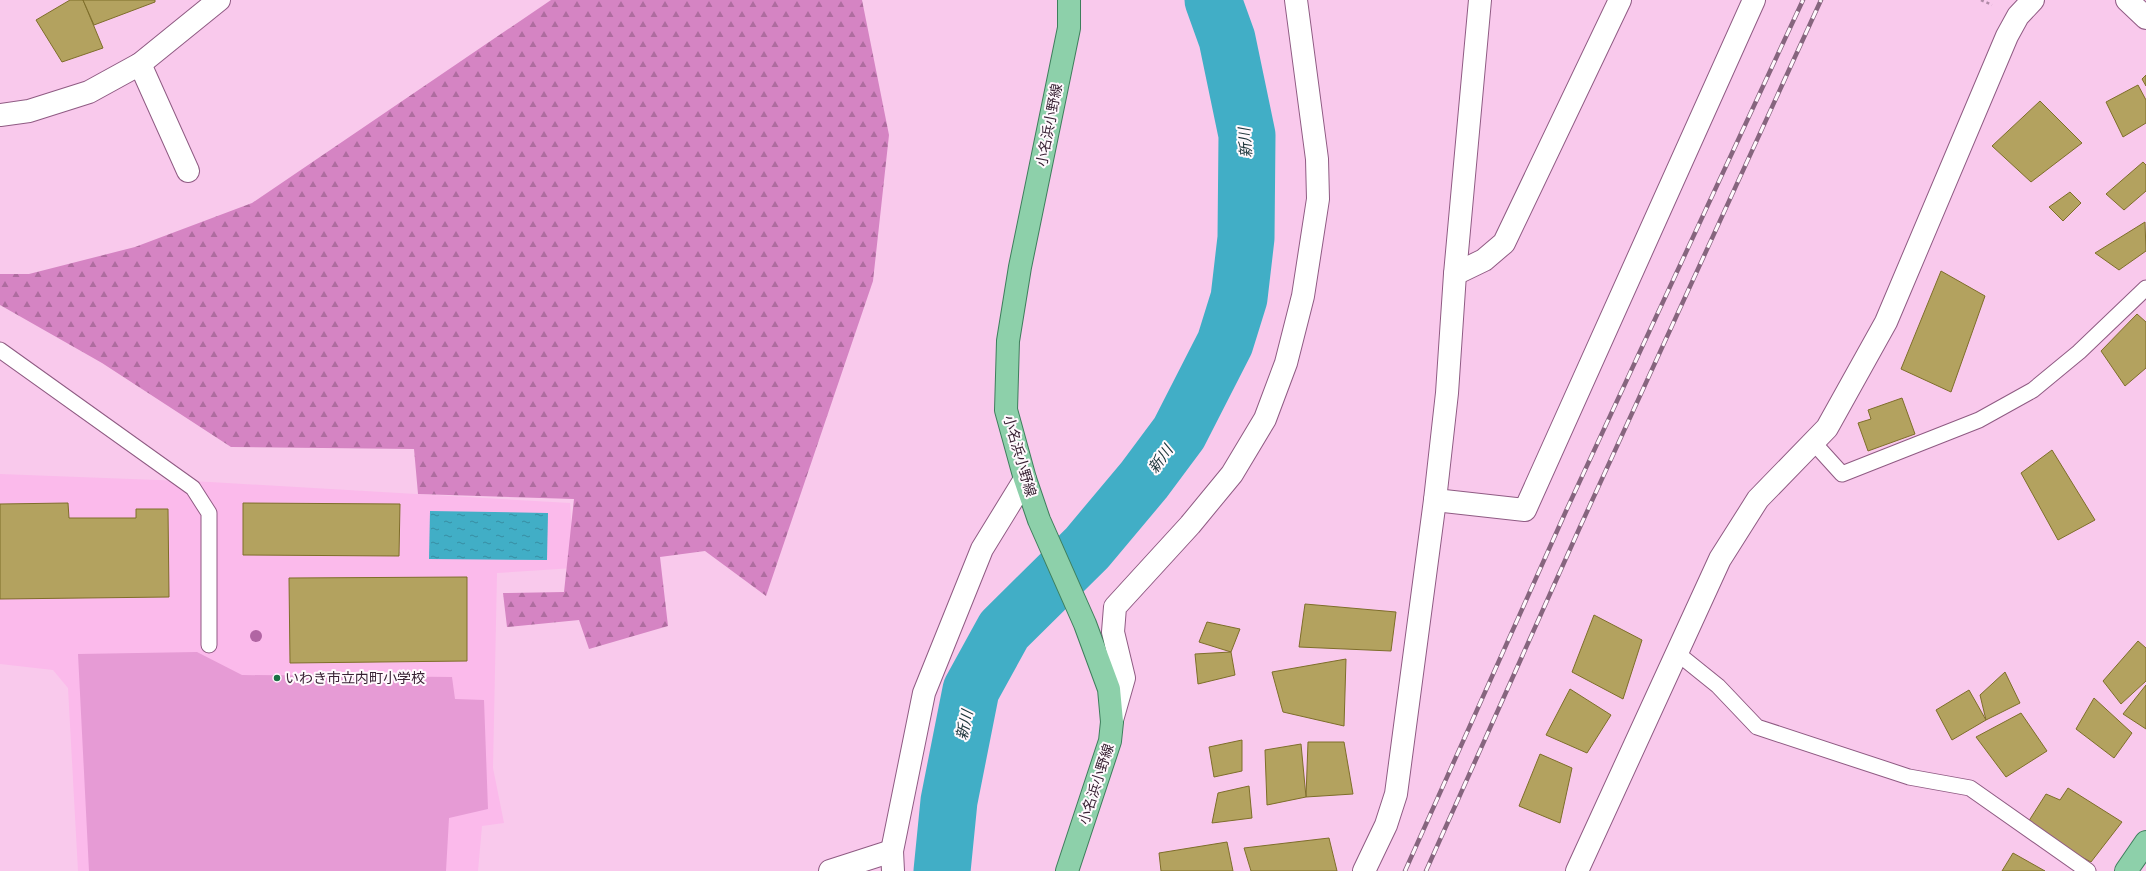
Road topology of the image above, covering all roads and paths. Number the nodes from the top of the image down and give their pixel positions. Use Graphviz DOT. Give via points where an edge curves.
graph roads {
  1 [pos="219,0"];
  2 [pos="1069,0"];
  3 [pos="1296,0"];
  4 [pos="1480,0"];
  5 [pos="1620,0"];
  6 [pos="1754,0"];
  7 [pos="2033,0"];
  8 [pos="2127,0"];
  9 [pos="2146,18"];
  10 [pos="140,64"];
  11 [pos="0,115"];
  12 [pos="188,171"];
  13 [pos="1455,274"];
  14 [pos="2146,288"];
  15 [pos="0,350"];
  16 [pos="1813,442"];
  17 [pos="1025,479"];
  18 [pos="1435,500"];
  19 [pos="209,645"];
  20 [pos="1677,652"];
  21 [pos="1112,722"];
  22 [pos="2146,842"];
  23 [pos="893,861"];
  24 [pos="830,871"];
  25 [pos="1067,871"];
  26 [pos="1364,871"];
  27 [pos="1577,871"];
  28 [pos="2088,871"];
  29 [pos="2126,871"];
  1 -- 10 [label="street"];
  2 -- 17 [label="main road, 小名浜小野線" via="1069,28 1020,267 1008,341 1006,410"];
  3 -- 21 [label="street" via="1317,160 1318,199 1302,304 1286,363 1265,419 1232,474 1190,525 1115,607 1113,632 1124,678"];
  4 -- 13 [label="street"];
  5 -- 13 [label="street" via="1504,243 1484,260"];
  6 -- 18 [label="street" via="1525,510"];
  7 -- 16 [label="street" via="2018,16 2007,36 1886,322 1827,428"];
  8 -- 9 [label="street"];
  10 -- 11 [label="street" via="89,92 29,111"];
  10 -- 12 [label="street"];
  13 -- 18 [label="street" via="1447,393"];
  14 -- 16 [label="lane" via="2079,352 2034,390 1980,420 1842,474"];
  15 -- 19 [label="lane" via="193,488 209,513"];
  16 -- 20 [label="street" via="1758,499 1720,559"];
  17 -- 21 [label="main road, 小名浜小野線" via="1039,520 1085,624 1109,689"];
  17 -- 23 [label="street" via="982,549 924,693"];
  18 -- 26 [label="street" via="1396,794 1386,825"];
  20 -- 27 [label="street"];
  20 -- 28 [label="lane" via="1718,686 1757,727 1909,776 1970,788"];
  21 -- 25 [label="main road, 小名浜小野線" via="1110,741"];
  22 -- 29 [label="main road"];
  23 -- 24 [label="street"];
}
